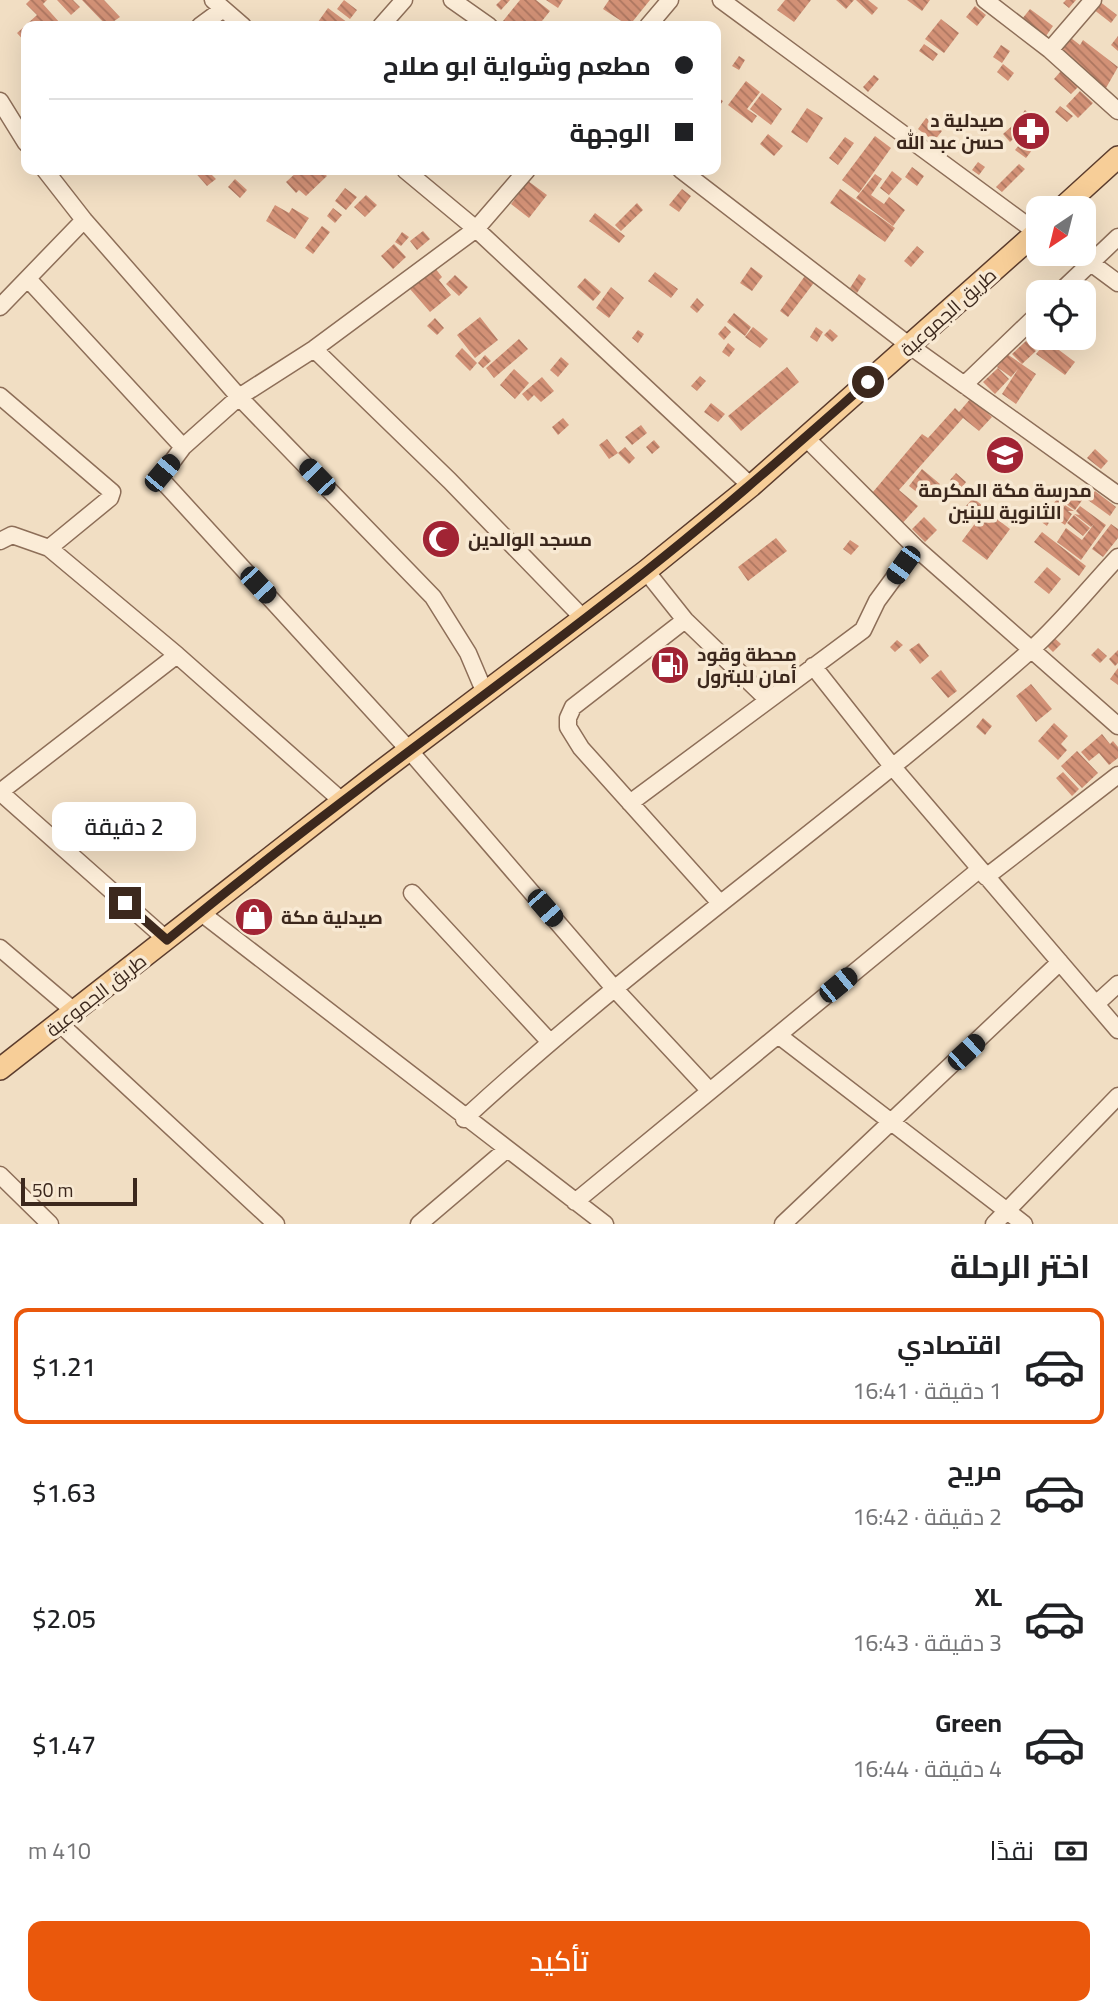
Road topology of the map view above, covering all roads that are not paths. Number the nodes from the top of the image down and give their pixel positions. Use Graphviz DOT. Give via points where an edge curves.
graph roads {
  1 [pos="404,0"];
  2 [pos="452,0"];
  3 [pos="670,0"];
  4 [pos="721,0"];
  5 [pos="985,0"];
  6 [pos="1093,0"];
  7 [pos="218,4"];
  8 [pos="204,21"];
  9 [pos="237,21"];
  10 [pos="385,21"];
  11 [pos="482,21"];
  12 [pos="652,21"];
  13 [pos="1050,50"];
  14 [pos="0,100"];
  15 [pos="1118,111"];
  16 [pos="21,135"];
  17 [pos="1118,157"];
  18 [pos="49,175"];
  19 [pos="411,175"];
  20 [pos="523,175"];
  21 [pos="688,175"];
  22 [pos="1075,196"];
  23 [pos="84,220"];
  24 [pos="1026,223"];
  25 [pos="476,229"];
  26 [pos="1118,237"];
  27 [pos="1026,241"];
  28 [pos="1096,258"];
  29 [pos="1088,266"];
  30 [pos="1095,266"];
  31 [pos="28,279"];
  32 [pos="1073,280"];
  33 [pos="1118,283"];
  34 [pos="0,307"];
  35 [pos="1026,326"];
  36 [pos="910,346"];
  37 [pos="314,349"];
  38 [pos="964,385"];
  39 [pos="0,396"];
  40 [pos="239,397"];
  41 [pos="805,437"];
  42 [pos="183,447"];
  43 [pos="751,486"];
  44 [pos="1118,495"];
  45 [pos="0,541"];
  46 [pos="49,548"];
  47 [pos="916,548"];
  48 [pos="1118,557"];
  49 [pos="646,571"];
  50 [pos="584,619"];
  51 [pos="685,620"];
  52 [pos="1033,648"];
  53 [pos="177,654"];
  54 [pos="813,666"];
  55 [pos="485,693"];
  56 [pos="768,700"];
  57 [pos="1118,726"];
  58 [pos="409,750"];
  59 [pos="892,766"];
  60 [pos="1118,775"];
  61 [pos="0,792"];
  62 [pos="342,802"];
  63 [pos="630,803"];
  64 [pos="983,873"];
  65 [pos="412,893"];
  66 [pos="720,903"];
  67 [pos="200,912"];
  68 [pos="167,940"];
  69 [pos="0,948"];
  70 [pos="1060,962"];
  71 [pos="1118,984"];
  72 [pos="613,987"];
  73 [pos="1096,1004"];
  74 [pos="67,1017"];
  75 [pos="1118,1030"];
  76 [pos="778,1035"];
  77 [pos="549,1041"];
  78 [pos="0,1069"];
  79 [pos="709,1090"];
  80 [pos="1118,1096"];
  81 [pos="464,1119"];
  82 [pos="890,1123"];
  83 [pos="507,1149"];
  84 [pos="0,1175"];
  85 [pos="575,1202"];
  86 [pos="1006,1210"];
  87 [pos="50,1224"];
  88 [pos="276,1224"];
  89 [pos="419,1224"];
  90 [pos="605,1224"];
  91 [pos="783,1224"];
  92 [pos="994,1224"];
  93 [pos="1024,1224"];
  1 -- 10 [label="street"];
  2 -- 11 [label="street"];
  3 -- 12 [label="street"];
  4 -- 24 [label="street"];
  5 -- 13 [label="street"];
  6 -- 13 [label="street"];
  7 -- 8 [label="street"];
  7 -- 9 [label="street"];
  13 -- 15 [label="street"];
  14 -- 16 [label="street"];
  17 -- 22 [label="main road"];
  18 -- 23 [label="street"];
  19 -- 25 [label="street"];
  20 -- 25 [label="street"];
  21 -- 36 [label="street"];
  23 -- 31 [label="street"];
  23 -- 40 [label="street"];
  25 -- 37 [label="street"];
  25 -- 43 [label="street"];
  26 -- 28 [label="street"];
  27 -- 36 [label="main road, طريق الجموعية"];
  29 -- 32 [label="street"];
  30 -- 33 [label="street"];
  31 -- 34 [label="street"];
  31 -- 42 [label="street"];
  35 -- 38 [label="street"];
  36 -- 38 [label="street"];
  36 -- 41 [label="main road, طريق الجموعية"];
  37 -- 40 [label="street"];
  37 -- 50 [label="street"];
  38 -- 44 [label="street"];
  39 -- 46 [label="street" via="112,492"];
  40 -- 42 [label="street"];
  40 -- 55 [label="street" via="433,597 468,653"];
  41 -- 43 [label="main road, طريق الجموعية"];
  41 -- 47 [label="street"];
  42 -- 58 [label="street" via="160,478"];
  43 -- 49 [label="main road, طريق الجموعية"];
  45 -- 46 [label="street" via="12,535"];
  46 -- 53 [label="street"];
  47 -- 52 [label="street"];
  47 -- 54 [label="street" via="877,601 863,631"];
  48 -- 52 [label="street"];
  49 -- 50 [label="main road, طريق الجموعية"];
  49 -- 51 [label="street"];
  50 -- 55 [label="main road, طريق الجموعية"];
  51 -- 56 [label="street"];
  51 -- 63 [label="street" via="573,707 568,718 568,727 581,748"];
  52 -- 57 [label="street"];
  52 -- 59 [label="street"];
  53 -- 61 [label="street"];
  53 -- 62 [label="street"];
  54 -- 56 [label="street"];
  54 -- 59 [label="street"];
  55 -- 58 [label="main road, طريق الجموعية"];
  56 -- 63 [label="street"];
  58 -- 62 [label="main road, طريق الجموعية"];
  58 -- 72 [label="street"];
  59 -- 64 [label="street"];
  59 -- 66 [label="street"];
  60 -- 64 [label="street"];
  61 -- 68 [label="street"];
  62 -- 67 [label="main road, طريق الجموعية"];
  63 -- 66 [label="street"];
  64 -- 70 [label="street"];
  64 -- 76 [label="street"];
  65 -- 77 [label="street"];
  66 -- 72 [label="street"];
  67 -- 68 [label="main road, طريق الجموعية"];
  67 -- 81 [label="street"];
  68 -- 74 [label="main road, طريق الجموعية"];
  69 -- 74 [label="street"];
  70 -- 73 [label="street"];
  70 -- 82 [label="street"];
  71 -- 73 [label="street"];
  72 -- 77 [label="street"];
  72 -- 79 [label="street"];
  73 -- 75 [label="street"];
  74 -- 78 [label="main road, طريق الجموعية"];
  74 -- 88 [label="street"];
  76 -- 79 [label="street"];
  76 -- 82 [label="street"];
  77 -- 81 [label="street"];
  79 -- 85 [label="street"];
  80 -- 86 [label="street"];
  81 -- 83 [label="street"];
  82 -- 86 [label="street"];
  82 -- 91 [label="street"];
  83 -- 85 [label="street"];
  83 -- 89 [label="street"];
  84 -- 87 [label="street"];
  85 -- 90 [label="street"];
  86 -- 92 [label="street"];
  86 -- 93 [label="street"];
}
